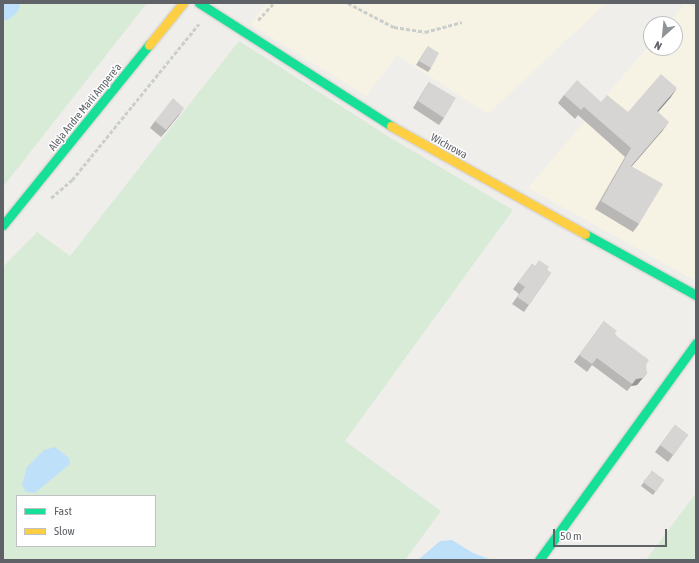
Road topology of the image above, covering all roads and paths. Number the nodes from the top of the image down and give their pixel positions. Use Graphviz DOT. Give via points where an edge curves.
graph roads {
  1 [pos="183,3"];
  2 [pos="199,3"];
  3 [pos="274,3"];
  4 [pos="348,3"];
  5 [pos="210,10"];
  6 [pos="462,22"];
  7 [pos="247,34"];
  8 [pos="72,180"];
  9 [pos="3,225"];
  10 [pos="696,295"];
  11 [pos="696,343"];
  12 [pos="539,560"];
  1 -- 9 [label="street, Aleja Andre Marii Ampere'a"];
  2 -- 5 [label="street, Wichrowa"];
  3 -- 7 [label="path"];
  4 -- 6 [label="path" via="394,27 426,32"];
  5 -- 7 [label="street, Wichrowa"];
  5 -- 8 [label="path"];
  7 -- 10 [label="street, Wichrowa" via="406,136"];
  11 -- 12 [label="street"];
}
